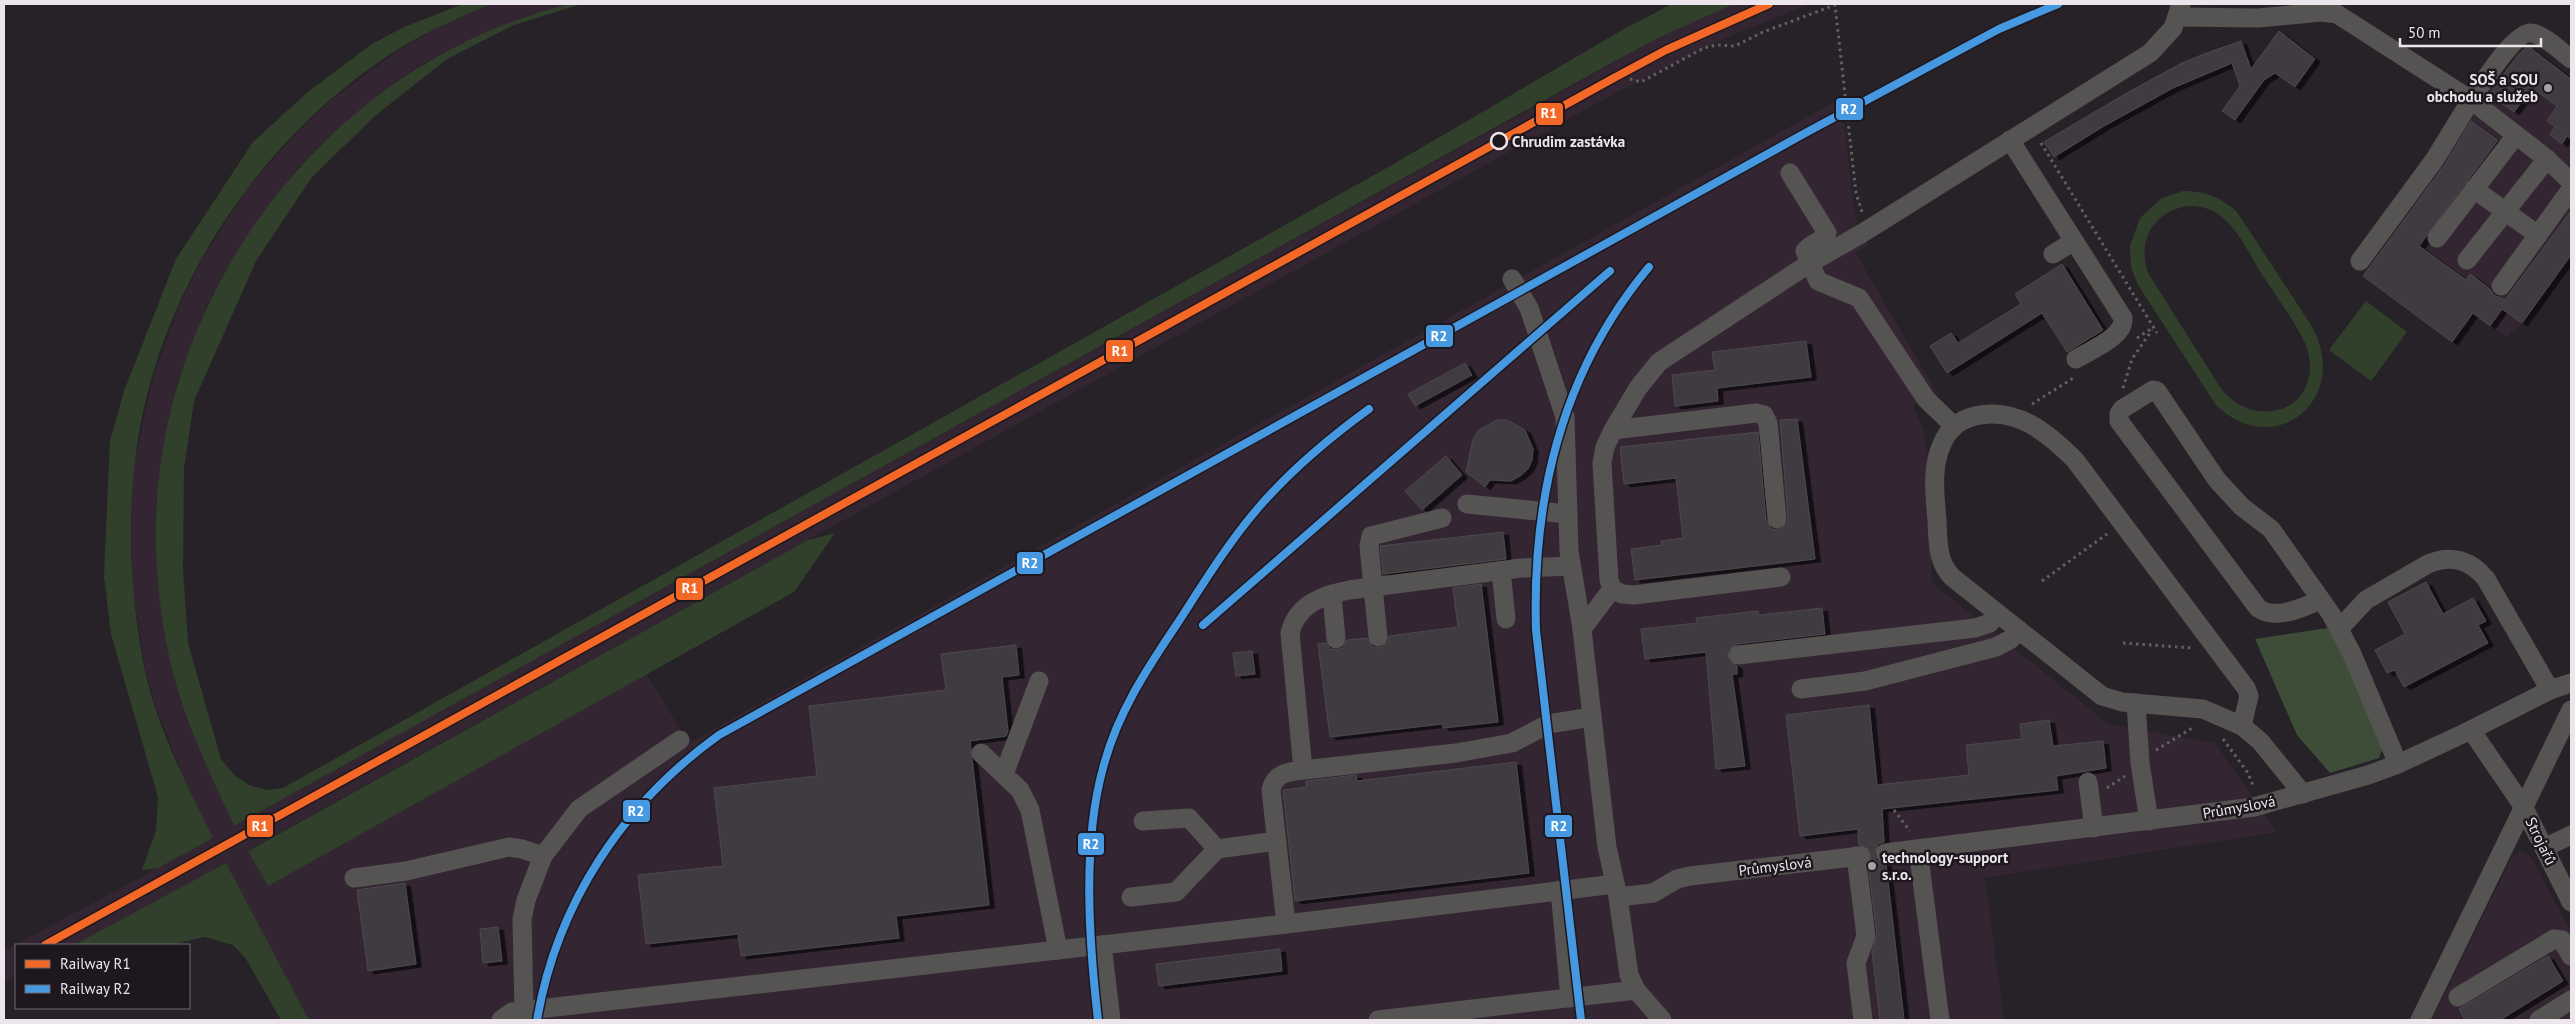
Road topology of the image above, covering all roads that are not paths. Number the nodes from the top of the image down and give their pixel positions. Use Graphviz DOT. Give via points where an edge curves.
graph roads {
  1 [pos="2179,10"];
  2 [pos="2571,59"];
  3 [pos="2471,100"];
  4 [pos="2516,135"];
  5 [pos="2010,140"];
  6 [pos="2547,159"];
  7 [pos="1790,173"];
  8 [pos="2571,182"];
  9 [pos="2474,189"];
  10 [pos="2571,189"];
  11 [pos="2505,212"];
  12 [pos="2538,235"];
  13 [pos="2437,238"];
  14 [pos="2074,240"];
  15 [pos="2054,254"];
  16 [pos="2467,260"];
  17 [pos="2360,261"];
  18 [pos="1810,263"];
  19 [pos="1512,279"];
  20 [pos="2501,286"];
  21 [pos="2076,358"];
  22 [pos="1954,426"];
  23 [pos="1613,430"];
  24 [pos="1467,504"];
  25 [pos="1568,514"];
  26 [pos="1442,518"];
  27 [pos="1777,519"];
  28 [pos="1571,566"];
  29 [pos="1501,571"];
  30 [pos="1781,576"];
  31 [pos="1373,587"];
  32 [pos="1612,589"];
  33 [pos="1332,594"];
  34 [pos="2320,600"];
  35 [pos="1998,614"];
  36 [pos="1506,619"];
  37 [pos="1582,629"];
  38 [pos="2339,629"];
  39 [pos="2019,630"];
  40 [pos="1378,637"];
  41 [pos="1336,639"];
  42 [pos="1738,655"];
  43 [pos="1040,681"];
  44 [pos="2571,683"];
  45 [pos="1801,689"];
  46 [pos="2550,690"];
  47 [pos="2136,703"];
  48 [pos="2571,710"];
  49 [pos="1592,717"];
  50 [pos="2242,726"];
  51 [pos="2471,730"];
  52 [pos="680,740"];
  53 [pos="981,753"];
  54 [pos="2398,764"];
  55 [pos="1303,770"];
  56 [pos="1004,774"];
  57 [pos="2088,782"];
  58 [pos="2303,794"];
  59 [pos="2523,806"];
  60 [pos="1143,821"];
  61 [pos="2149,821"];
  62 [pos="2094,828"];
  63 [pos="2571,835"];
  64 [pos="1277,841"];
  65 [pos="2544,848"];
  66 [pos="1217,849"];
  67 [pos="1918,849"];
  68 [pos="1885,853"];
  69 [pos="543,856"];
  70 [pos="354,878"];
  71 [pos="1560,890"];
  72 [pos="1616,890"];
  73 [pos="1131,897"];
  74 [pos="2571,902"];
  75 [pos="1286,924"];
  76 [pos="1102,945"];
  77 [pos="1058,950"];
  78 [pos="2571,956"];
  79 [pos="1636,990"];
  80 [pos="2458,997"];
  81 [pos="1570,998"];
  82 [pos="2571,1000"];
  83 [pos="524,1011"];
  84 [pos="501,1020"];
  85 [pos="1111,1020"];
  86 [pos="1378,1020"];
  87 [pos="1662,1020"];
  88 [pos="1862,1020"];
  89 [pos="1940,1020"];
  90 [pos="2420,1020"];
  91 [pos="2539,1020"];
  1 -- 3 [label="street" via="2258,18 2322,12 2337,14"];
  1 -- 5 [label="street" via="2168,36 2150,53"];
  2 -- 3 [label="street" via="2539,36 2522,34"];
  3 -- 4 [label="street"];
  3 -- 17 [label="street" via="2435,159"];
  4 -- 6 [label="street"];
  4 -- 9 [label="street"];
  5 -- 14 [label="street"];
  5 -- 18 [label="street"];
  6 -- 8 [label="street"];
  6 -- 11 [label="street"];
  7 -- 18 [label="street" via="1827,234 1805,251"];
  9 -- 11 [label="street"];
  9 -- 13 [label="street"];
  10 -- 12 [label="street"];
  11 -- 12 [label="street"];
  11 -- 16 [label="street"];
  12 -- 20 [label="street"];
  14 -- 15 [label="street"];
  14 -- 21 [label="street" via="2120,312 2124,324 2118,333"];
  18 -- 22 [label="street" via="1818,281 1859,298 1926,399"];
  18 -- 23 [label="street" via="1659,362 1638,388"];
  19 -- 25 [label="street" via="1530,308 1565,417"];
  22 -- 35 [label="street" via="1941,445 1935,474 1940,560 1952,577"];
  22 -- 50 [label="street" via="1984,414 2012,416 2046,433 2069,454 2123,521 2246,688 2248,700"];
  23 -- 27 [label="street" via="1756,413 1764,415 1768,423"];
  23 -- 32 [label="street" via="1602,463"];
  24 -- 25 [label="street"];
  25 -- 28 [label="street"];
  26 -- 31 [label="street" via="1371,536"];
  28 -- 29 [label="street"];
  28 -- 37 [label="street"];
  29 -- 31 [label="street"];
  29 -- 36 [label="street"];
  30 -- 32 [label="street" via="1634,594 1622,594"];
  31 -- 33 [label="street"];
  31 -- 40 [label="street"];
  32 -- 37 [label="street"];
  33 -- 41 [label="street"];
  33 -- 55 [label="street" via="1304,608 1290,633"];
  34 -- 34 [label="street" via="2271,529 2242,507 2213,476 2161,394 2153,390 2118,414 2258,608 2267,613 2287,611"];
  34 -- 38 [label="street"];
  35 -- 39 [label="street"];
  35 -- 42 [label="street" via="1990,623 1975,628"];
  37 -- 49 [label="street"];
  38 -- 46 [label="street" via="2376,594 2428,564 2439,559 2463,561 2486,579"];
  38 -- 54 [label="street"];
  39 -- 45 [label="street" via="2007,642 1977,652 1865,681"];
  39 -- 47 [label="street" via="2102,696"];
  43 -- 56 [label="street"];
  44 -- 46 [label="street, Průmyslová"];
  46 -- 51 [label="street, Průmyslová"];
  47 -- 50 [label="street" via="2203,709"];
  47 -- 61 [label="street" via="2140,763"];
  48 -- 59 [label="street"];
  49 -- 55 [label="street" via="1548,724 1512,743 1456,753"];
  49 -- 72 [label="street" via="1607,847"];
  50 -- 58 [label="street" via="2260,741"];
  51 -- 54 [label="street, Průmyslová"];
  51 -- 59 [label="street, Strojařů"];
  52 -- 69 [label="street" via="594,796 579,809"];
  53 -- 56 [label="street"];
  54 -- 58 [label="street, Průmyslová"];
  55 -- 64 [label="street" via="1283,773 1272,785"];
  56 -- 77 [label="street" via="1020,790 1030,810"];
  57 -- 62 [label="street"];
  58 -- 61 [label="street, Průmyslová" via="2254,806"];
  59 -- 65 [label="street, Strojařů"];
  59 -- 90 [label="street"];
  60 -- 66 [label="street" via="1189,818"];
  61 -- 62 [label="street, Průmyslová"];
  62 -- 67 [label="street, Průmyslová"];
  63 -- 65 [label="street"];
  64 -- 66 [label="street"];
  64 -- 75 [label="street"];
  65 -- 74 [label="street, Strojařů"];
  66 -- 73 [label="street" via="1176,892"];
  67 -- 68 [label="street, Průmyslová"];
  67 -- 89 [label="street"];
  69 -- 70 [label="street" via="508,847 406,872"];
  69 -- 83 [label="street" via="522,919"];
  71 -- 72 [label="street, Průmyslová"];
  71 -- 75 [label="street, Průmyslová"];
  71 -- 81 [label="street"];
  72 -- 79 [label="street" via="1627,967"];
  72 -- 88 [label="street, Průmyslová" via="1653,893 1672,881 1690,876 1858,856 1866,936 1856,963"];
  75 -- 76 [label="street, Průmyslová"];
  76 -- 77 [label="street, Průmyslová"];
  76 -- 85 [label="street"];
  77 -- 83 [label="street, Průmyslová"];
  78 -- 80 [label="street" via="2562,940 2554,939"];
  79 -- 81 [label="street"];
  79 -- 87 [label="street"];
  81 -- 86 [label="street"];
  82 -- 91 [label="street"];
  83 -- 84 [label="street, Průmyslová" via="512,1012"];
}
